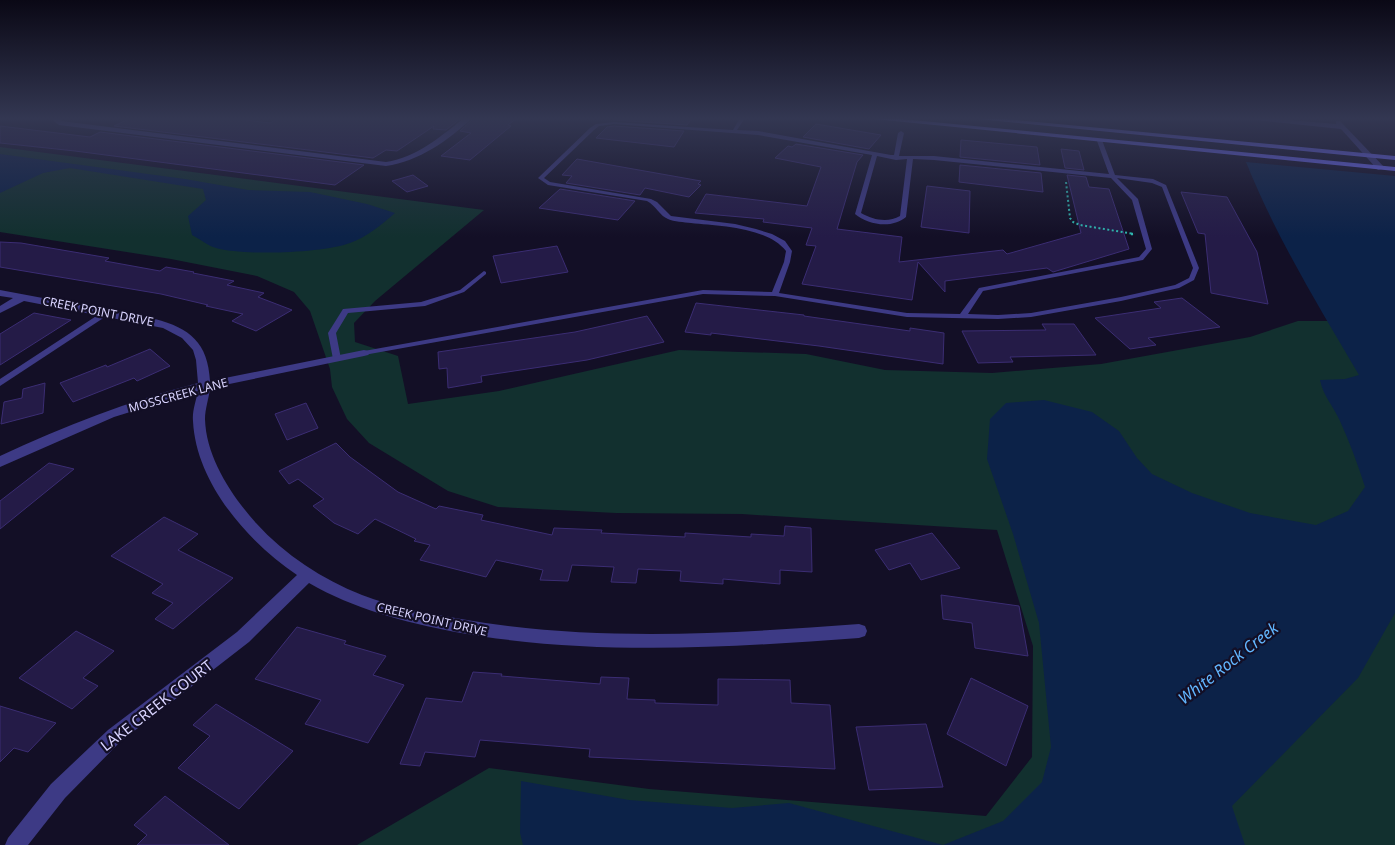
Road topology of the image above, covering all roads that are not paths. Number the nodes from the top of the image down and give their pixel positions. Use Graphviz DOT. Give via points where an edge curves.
graph roads {
  1 [pos="332,157"];
  2 [pos="412,157"];
  3 [pos="563,157"];
  4 [pos="874,157"];
  5 [pos="892,157"];
  6 [pos="1106,157"];
  7 [pos="1271,157"];
  8 [pos="1371,157"];
  9 [pos="896,158"];
  10 [pos="910,158"];
  11 [pos="1381,168"];
  12 [pos="1395,169"];
  13 [pos="1113,177"];
  14 [pos="484,273"];
  15 [pos="0,293"];
  16 [pos="774,294"];
  17 [pos="23,297"];
  18 [pos="0,310"];
  19 [pos="107,313"];
  20 [pos="962,317"];
  21 [pos="364,353"];
  22 [pos="337,359"];
  23 [pos="0,383"];
  24 [pos="204,385"];
  25 [pos="1,460"];
  26 [pos="307,575"];
  27 [pos="859,632"];
  28 [pos="15,845"];
  1 -- 2 [label="street" via="396,163"];
  3 -- 16 [label="lane" via="541,178 548,183 649,200 655,202 669,218 744,228 767,234 783,243 789,252"];
  4 -- 10 [label="lane" via="858,214 880,222 894,222 903,217"];
  5 -- 9 [label="lane"];
  6 -- 13 [label="lane"];
  7 -- 11 [label="main road"];
  8 -- 11 [label="street"];
  9 -- 10 [label="lane"];
  10 -- 13 [label="lane"];
  11 -- 12 [label="main road"];
  13 -- 20 [label="lane" via="1135,199 1149,249 1141,259 981,289"];
  13 -- 20 [label="lane" via="1142,179 1164,186 1196,268 1192,279 1177,287 1121,300 998,317"];
  14 -- 22 [label="lane" via="462,291 422,304 346,311 332,334"];
  15 -- 17 [label="street, CREEK POINT DRIVE"];
  16 -- 20 [label="lane" via="907,315"];
  16 -- 21 [label="lane" via="721,291 678,295"];
  17 -- 18 [label="street"];
  17 -- 19 [label="street, CREEK POINT DRIVE"];
  19 -- 23 [label="lane"];
  19 -- 24 [label="street, CREEK POINT DRIVE" via="155,322 188,336 202,360"];
  21 -- 22 [label="street, MOSSCREEK LANE"];
  22 -- 24 [label="street, MOSSCREEK LANE"];
  24 -- 25 [label="street, MOSSCREEK LANE" via="91,421"];
  24 -- 26 [label="street, CREEK POINT DRIVE" via="200,404 201,430 219,484 264,542"];
  26 -- 27 [label="street, CREEK POINT DRIVE" via="346,596 380,608 499,634 598,642 735,640"];
  26 -- 28 [label="street, LAKE CREEK COURT" via="243,637 114,736 58,790"];
}
